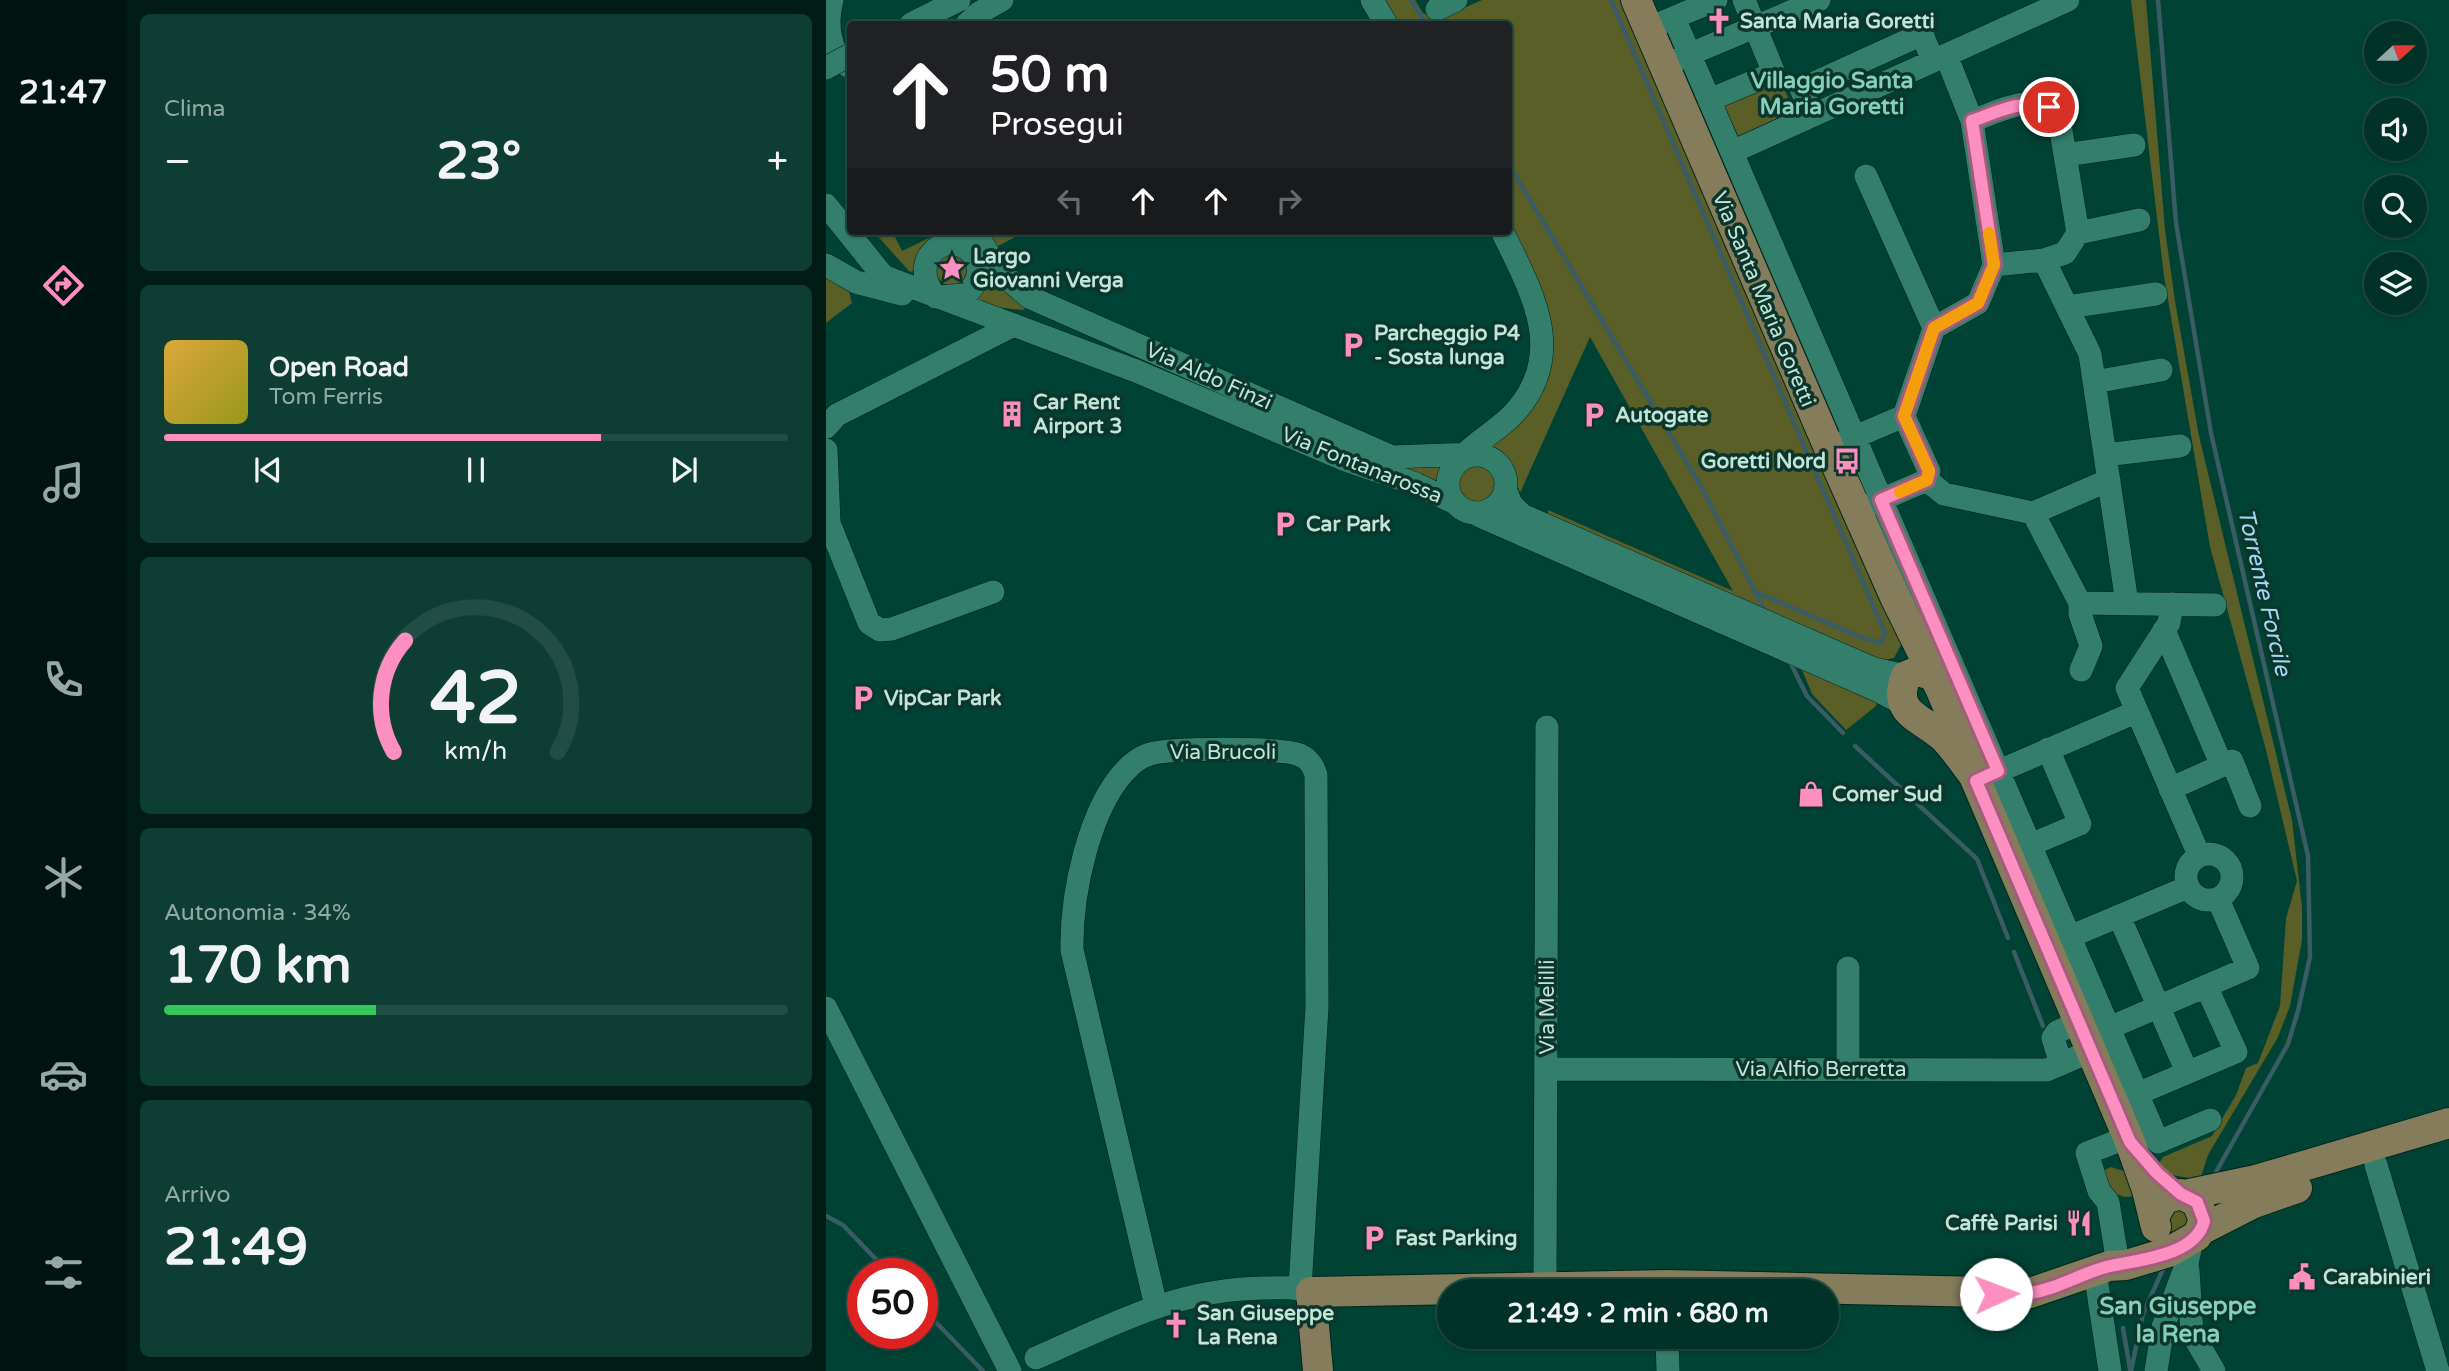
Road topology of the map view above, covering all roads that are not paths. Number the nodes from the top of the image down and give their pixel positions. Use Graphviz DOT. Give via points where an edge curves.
graph roads {
  1 [pos="959,0"];
  2 [pos="1002,0"];
  3 [pos="1372,0"];
  4 [pos="1636,0"];
  5 [pos="1716,0"];
  6 [pos="1744,0"];
  7 [pos="2067,0"];
  8 [pos="1815,1"];
  9 [pos="829,10"];
  10 [pos="917,21"];
  11 [pos="970,21"];
  12 [pos="1384,21"];
  13 [pos="1661,23"];
  14 [pos="1755,27"];
  15 [pos="847,57"];
  16 [pos="1940,58"];
  17 [pos="1676,60"];
  18 [pos="847,64"];
  19 [pos="826,68"];
  20 [pos="1709,100"];
  21 [pos="1972,121"];
  22 [pos="2134,145"];
  23 [pos="1731,152"];
  24 [pos="2065,155"];
  25 [pos="1866,176"];
  26 [pos="826,186"];
  27 [pos="826,205"];
  28 [pos="847,210"];
  29 [pos="2138,220"];
  30 [pos="847,231"];
  31 [pos="2078,233"];
  32 [pos="851,235"];
  33 [pos="870,235"];
  34 [pos="1504,235"];
  35 [pos="946,238"];
  36 [pos="977,242"];
  37 [pos="2044,260"];
  38 [pos="826,265"];
  39 [pos="1994,265"];
  40 [pos="912,289"];
  41 [pos="2156,294"];
  42 [pos="947,302"];
  43 [pos="2067,307"];
  44 [pos="1014,326"];
  45 [pos="1934,328"];
  46 [pos="2161,370"];
  47 [pos="2094,382"];
  48 [pos="1904,416"];
  49 [pos="826,426"];
  50 [pos="1842,443"];
  51 [pos="2180,446"];
  52 [pos="826,450"];
  53 [pos="2105,455"];
  54 [pos="1466,456"];
  55 [pos="1927,480"];
  56 [pos="2109,480"];
  57 [pos="1505,489"];
  58 [pos="1869,505"];
  59 [pos="1463,508"];
  60 [pos="2033,513"];
  61 [pos="1898,582"];
  62 [pos="993,592"];
  63 [pos="2080,603"];
  64 [pos="2127,603"];
  65 [pos="2172,604"];
  66 [pos="2215,604"];
  67 [pos="2164,630"];
  68 [pos="2081,670"];
  69 [pos="1912,682"];
  70 [pos="2136,712"];
  71 [pos="1935,713"];
  72 [pos="1547,727"];
  73 [pos="2048,749"];
  74 [pos="2222,766"];
  75 [pos="1982,776"];
  76 [pos="2170,789"];
  77 [pos="2250,806"];
  78 [pos="2030,845"];
  79 [pos="2199,855"];
  80 [pos="2188,887"];
  81 [pos="2218,899"];
  82 [pos="2119,916"];
  83 [pos="2058,942"];
  84 [pos="1848,968"];
  85 [pos="2206,986"];
  86 [pos="2158,1007"];
  87 [pos="826,1008"];
  88 [pos="2079,1022"];
  89 [pos="2100,1039"];
  90 [pos="2061,1064"];
  91 [pos="1849,1068"];
  92 [pos="1546,1069"];
  93 [pos="2187,1072"];
  94 [pos="2137,1094"];
  95 [pos="2210,1120"];
  96 [pos="2449,1123"];
  97 [pos="2129,1140"];
  98 [pos="2449,1144"];
  99 [pos="2376,1165"];
  100 [pos="2183,1194"];
  101 [pos="2155,1221"];
  102 [pos="2192,1244"];
  103 [pos="2107,1265"];
  104 [pos="1545,1279"];
  105 [pos="1437,1288"];
  106 [pos="1306,1290"];
  107 [pos="1839,1290"];
  108 [pos="1156,1306"];
  109 [pos="1667,1349"];
  110 [pos="1036,1358"];
  111 [pos="1010,1371"];
  112 [pos="1318,1371"];
  113 [pos="1668,1371"];
  114 [pos="2110,1371"];
  115 [pos="2156,1371"];
  116 [pos="2214,1371"];
  117 [pos="2438,1371"];
  1 -- 10 [label="street"];
  2 -- 11 [label="street"];
  3 -- 12 [label="street"];
  4 -- 13 [label="main road, Via Santa Maria Goretti"];
  5 -- 13 [label="street"];
  6 -- 14 [label="street"];
  7 -- 16 [label="street"];
  8 -- 14 [label="street"];
  9 -- 18 [label="street" via="838,56"];
  13 -- 17 [label="main road, Via Santa Maria Goretti"];
  14 -- 17 [label="street"];
  14 -- 20 [label="street" via="1774,73"];
  15 -- 19 [label="street, bridge"];
  16 -- 21 [label="street"];
  16 -- 23 [label="street"];
  17 -- 20 [label="street"];
  17 -- 50 [label="main road, Via Santa Maria Goretti"];
  20 -- 23 [label="street"];
  21 -- 24 [label="street" via="2016,105 2049,107 2058,118"];
  21 -- 39 [label="street"];
  22 -- 24 [label="street"];
  23 -- 50 [label="street"];
  24 -- 31 [label="street"];
  25 -- 45 [label="street"];
  26 -- 28 [label="street"];
  27 -- 30 [label="street"];
  29 -- 31 [label="street"];
  31 -- 37 [label="street" via="2065,253"];
  32 -- 40 [label="street" via="884,276"];
  33 -- 40 [label="street"];
  34 -- 54 [label="street" via="1536,304 1542,326 1540,360 1517,411"];
  35 -- 36 [label="street" via="958,244"];
  35 -- 42 [label="street" via="930,254 924,271 929,289"];
  36 -- 42 [label="street" via="979,271 973,288"];
  36 -- 54 [label="street, Via Aldo Finzi" via="998,270 1029,297 1392,457"];
  37 -- 39 [label="street"];
  37 -- 43 [label="street"];
  38 -- 42 [label="street" via="866,285"];
  39 -- 45 [label="street" via="1978,303"];
  40 -- 42 [label="street"];
  41 -- 43 [label="street"];
  42 -- 44 [label="street, Via Fontanarossa"];
  43 -- 47 [label="street" via="2090,354"];
  44 -- 49 [label="street" via="837,415"];
  44 -- 59 [label="street, Via Fontanarossa" via="1416,484"];
  45 -- 48 [label="street"];
  46 -- 47 [label="street"];
  47 -- 53 [label="street"];
  48 -- 50 [label="street"];
  48 -- 55 [label="street" via="1929,471"];
  50 -- 58 [label="main road, Via Santa Maria Goretti"];
  51 -- 53 [label="street"];
  52 -- 62 [label="street" via="829,523 869,623 880,630 892,629"];
  53 -- 56 [label="street"];
  54 -- 57 [label="street" via="1488,457 1499,465"];
  54 -- 59 [label="street" via="1448,478 1448,492"];
  55 -- 58 [label="street"];
  55 -- 60 [label="street" via="1944,494"];
  56 -- 60 [label="street"];
  56 -- 64 [label="street"];
  57 -- 59 [label="street" via="1493,508"];
  57 -- 69 [label="street" via="1522,515"];
  58 -- 61 [label="main road, Via Santa Maria Goretti"];
  59 -- 69 [label="street, Via Fontanarossa" via="1879,691"];
  60 -- 63 [label="street"];
  61 -- 69 [label="main road, Via Santa Maria Goretti"];
  61 -- 75 [label="street"];
  63 -- 64 [label="street"];
  63 -- 68 [label="street" via="2091,646"];
  64 -- 65 [label="street"];
  65 -- 66 [label="street"];
  65 -- 67 [label="street"];
  67 -- 70 [label="street" via="2128,684"];
  67 -- 74 [label="street"];
  69 -- 71 [label="main road, Via Santa Maria Goretti"];
  69 -- 71 [label="main road" via="1910,714"];
  70 -- 73 [label="street"];
  70 -- 76 [label="street"];
  71 -- 75 [label="main road" via="1947,741"];
  72 -- 92 [label="street, Via Melilli"];
  73 -- 75 [label="street"];
  73 -- 78 [label="street" via="2080,824"];
  74 -- 76 [label="street"];
  74 -- 77 [label="street" via="2232,761"];
  75 -- 78 [label="street"];
  75 -- 83 [label="main road"];
  76 -- 79 [label="street"];
  78 -- 83 [label="street"];
  79 -- 80 [label="street" via="2189,865"];
  79 -- 81 [label="street" via="2221,857 2231,868 2232,883"];
  80 -- 81 [label="street" via="2203,900"];
  80 -- 82 [label="street"];
  81 -- 85 [label="street, Via Alfio Berretta" via="2248,968"];
  82 -- 83 [label="street"];
  82 -- 86 [label="street"];
  83 -- 88 [label="main road"];
  83 -- 89 [label="street"];
  84 -- 91 [label="street"];
  85 -- 86 [label="street, Via Alfio Berretta"];
  85 -- 93 [label="street" via="2236,1052"];
  86 -- 89 [label="street, Via Alfio Berretta"];
  86 -- 93 [label="street"];
  87 -- 111 [label="street"];
  88 -- 89 [label="main road"];
  88 -- 90 [label="street" via="2053,1038"];
  89 -- 90 [label="street, Via Alfio Berretta"];
  89 -- 94 [label="street"];
  89 -- 97 [label="main road"];
  90 -- 91 [label="street, Via Alfio Berretta" via="2047,1070"];
  91 -- 92 [label="street, Via Alfio Berretta"];
  92 -- 104 [label="street, Via Melilli"];
  93 -- 94 [label="street"];
  94 -- 95 [label="street" via="2158,1142"];
  96 -- 100 [label="main road" via="2256,1180"];
  97 -- 100 [label="main road" via="2157,1173"];
  97 -- 101 [label="main road"];
  97 -- 103 [label="street" via="2087,1153 2099,1191 2108,1202"];
  98 -- 99 [label="main road"];
  99 -- 102 [label="main road" via="2267,1198"];
  99 -- 117 [label="street"];
  100 -- 101 [label="main road" via="2164,1199"];
  100 -- 102 [label="main road" via="2201,1208"];
  101 -- 102 [label="main road" via="2169,1241"];
  101 -- 103 [label="main road" via="2146,1239"];
  102 -- 103 [label="main road" via="2150,1258"];
  102 -- 115 [label="street" via="2163,1326"];
  102 -- 116 [label="street" via="2192,1333"];
  103 -- 107 [label="main road" via="2030,1293"];
  103 -- 114 [label="street"];
  105 -- 106 [label="main road"];
  106 -- 108 [label="street" via="1221,1290"];
  106 -- 108 [label="street, Via Brucoli" via="1317,1007 1316,775 1308,760 1289,752 1166,751 1139,759 1111,793 1085,853 1072,923 1072,950"];
  106 -- 112 [label="main road"];
  108 -- 110 [label="street"];
  109 -- 113 [label="street"];
}
